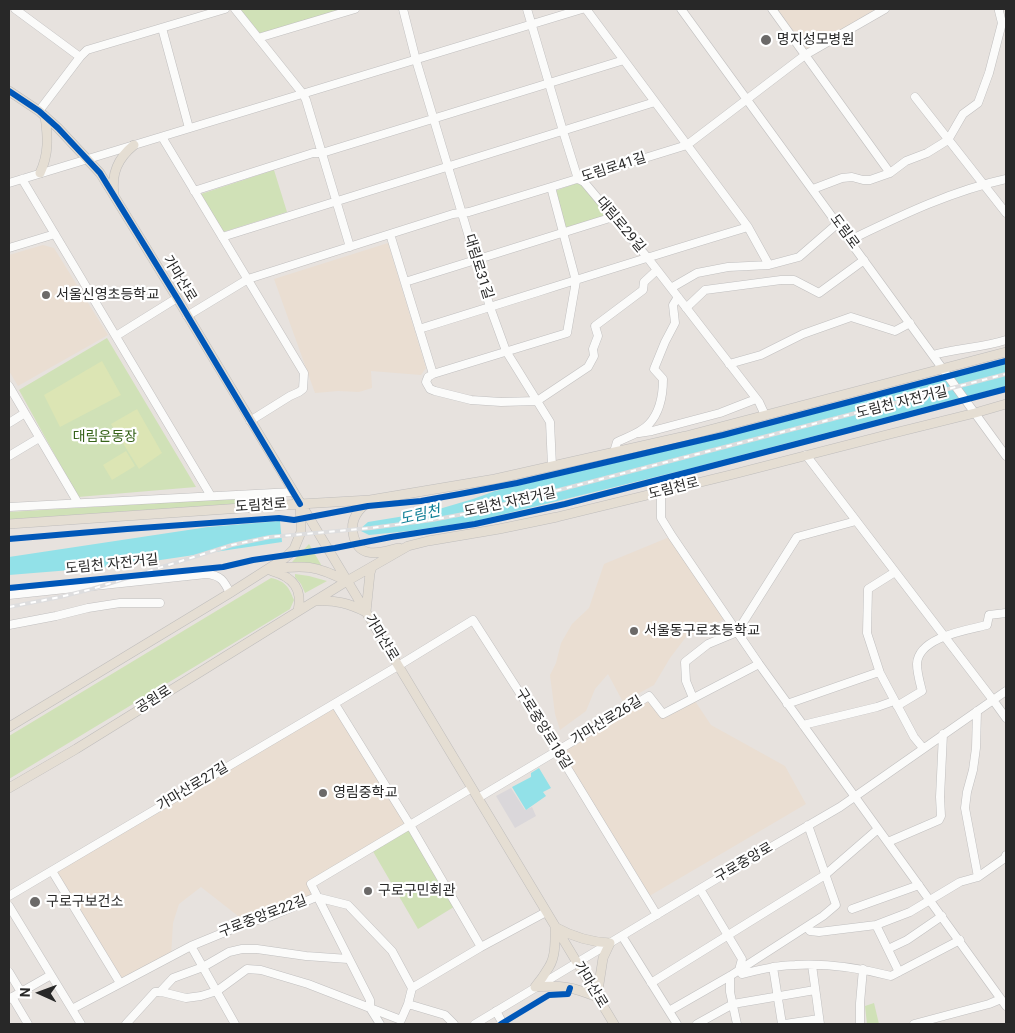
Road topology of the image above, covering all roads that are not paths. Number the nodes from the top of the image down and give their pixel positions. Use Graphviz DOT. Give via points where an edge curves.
graph roads {
  1 [pos="15,9"];
  2 [pos="31,9"];
  3 [pos="225,9"];
  4 [pos="235,9"];
  5 [pos="355,9"];
  6 [pos="403,9"];
  7 [pos="527,9"];
  8 [pos="584,9"];
  9 [pos="772,9"];
  10 [pos="885,9"];
  11 [pos="999,9"];
  12 [pos="684,11"];
  13 [pos="25,17"];
  14 [pos="532,24"];
  15 [pos="162,28"];
  16 [pos="1003,34"];
  17 [pos="258,38"];
  18 [pos="805,55"];
  19 [pos="80,57"];
  20 [pos="416,60"];
  21 [pos="624,60"];
  22 [pos="549,83"];
  23 [pos="9,91"];
  24 [pos="303,94"];
  25 [pos="915,97"];
  26 [pos="747,100"];
  27 [pos="655,102"];
  28 [pos="42,114"];
  29 [pos="434,119"];
  30 [pos="189,128"];
  31 [pos="563,130"];
  32 [pos="162,137"];
  33 [pos="948,140"];
  34 [pos="687,144"];
  35 [pos="134,145"];
  36 [pos="322,153"];
  37 [pos="86,159"];
  38 [pos="448,166"];
  39 [pos="40,173"];
  40 [pos="890,173"];
  41 [pos="22,179"];
  42 [pos="578,179"];
  43 [pos="1006,179"];
  44 [pos="9,184"];
  45 [pos="983,184"];
  46 [pos="551,187"];
  47 [pos="813,189"];
  48 [pos="194,191"];
  49 [pos="114,196"];
  50 [pos="336,201"];
  51 [pos="465,212"];
  52 [pos="1006,213"];
  53 [pos="613,217"];
  54 [pos="837,224"];
  55 [pos="748,227"];
  56 [pos="563,232"];
  57 [pos="55,234"];
  58 [pos="390,234"];
  59 [pos="222,237"];
  60 [pos="850,240"];
  61 [pos="350,247"];
  62 [pos="9,248"];
  63 [pos="647,257"];
  64 [pos="476,260"];
  65 [pos="864,260"];
  66 [pos="768,265"];
  67 [pos="657,270"];
  68 [pos="248,279"];
  69 [pos="576,281"];
  70 [pos="405,282"];
  71 [pos="671,288"];
  72 [pos="678,297"];
  73 [pos="177,298"];
  74 [pos="490,307"];
  75 [pos="686,308"];
  76 [pos="187,316"];
  77 [pos="910,323"];
  78 [pos="419,329"];
  79 [pos="116,336"];
  80 [pos="1006,340"];
  81 [pos="506,351"];
  82 [pos="1006,352"];
  83 [pos="933,355"];
  84 [pos="729,364"];
  85 [pos="945,372"];
  86 [pos="433,374"];
  87 [pos="9,386"];
  88 [pos="756,399"];
  89 [pos="537,401"];
  90 [pos="1006,404"];
  91 [pos="973,411"];
  92 [pos="25,413"];
  93 [pos="765,415"];
  94 [pos="250,420"];
  95 [pos="9,423"];
  96 [pos="637,433"];
  97 [pos="39,438"];
  98 [pos="614,452"];
  99 [pos="9,456"];
  100 [pos="806,456"];
  101 [pos="1006,456"];
  102 [pos="552,466"];
  103 [pos="293,492"];
  104 [pos="661,492"];
  105 [pos="211,496"];
  106 [pos="370,500"];
  107 [pos="78,504"];
  108 [pos="300,504"];
  109 [pos="9,507"];
  110 [pos="856,521"];
  111 [pos="9,524"];
  112 [pos="408,546"];
  113 [pos="372,566"];
  114 [pos="268,569"];
  115 [pos="895,572"];
  116 [pos="347,581"];
  117 [pos="230,593"];
  118 [pos="9,595"];
  119 [pos="313,602"];
  120 [pos="160,603"];
  121 [pos="298,611"];
  122 [pos="366,612"];
  123 [pos="1006,614"];
  124 [pos="9,625"];
  125 [pos="737,632"];
  126 [pos="944,636"];
  127 [pos="759,664"];
  128 [pos="398,666"];
  129 [pos="879,672"];
  130 [pos="1006,691"];
  131 [pos="693,698"];
  132 [pos="993,700"];
  133 [pos="896,703"];
  134 [pos="335,704"];
  135 [pos="787,704"];
  136 [pos="977,711"];
  137 [pos="1006,718"];
  138 [pos="803,725"];
  139 [pos="9,727"];
  140 [pos="944,734"];
  141 [pos="924,748"];
  142 [pos="557,751"];
  143 [pos="9,788"];
  144 [pos="472,788"];
  145 [pos="855,796"];
  146 [pos="478,798"];
  147 [pos="808,825"];
  148 [pos="410,826"];
  149 [pos="878,829"];
  150 [pos="888,842"];
  151 [pos="1006,855"];
  152 [pos="52,870"];
  153 [pos="825,875"];
  154 [pos="978,877"];
  155 [pos="919,885"];
  156 [pos="700,889"];
  157 [pos="9,896"];
  158 [pos="316,897"];
  159 [pos="930,900"];
  160 [pos="9,906"];
  161 [pos="852,909"];
  162 [pos="546,912"];
  163 [pos="657,915"];
  164 [pos="942,916"];
  165 [pos="876,925"];
  166 [pos="555,927"];
  167 [pos="807,927"];
  168 [pos="728,935"];
  169 [pos="622,936"];
  170 [pos="960,940"];
  171 [pos="610,943"];
  172 [pos="191,946"];
  173 [pos="481,947"];
  174 [pos="888,949"];
  175 [pos="348,959"];
  176 [pos="577,963"];
  177 [pos="812,965"];
  178 [pos="204,967"];
  179 [pos="773,967"];
  180 [pos="862,969"];
  181 [pos="740,970"];
  182 [pos="9,972"];
  183 [pos="899,972"];
  184 [pos="51,974"];
  185 [pos="730,976"];
  186 [pos="120,983"];
  187 [pos="651,983"];
  188 [pos="412,988"];
  189 [pos="535,988"];
  190 [pos="815,990"];
  191 [pos="217,991"];
  192 [pos="21,992"];
  193 [pos="160,992"];
  194 [pos="777,996"];
  195 [pos="597,997"];
  196 [pos="11,998"];
  197 [pos="1004,1002"];
  198 [pos="408,1004"];
  199 [pos="733,1004"];
  200 [pos="370,1008"];
  201 [pos="72,1009"];
  202 [pos="496,1011"];
  203 [pos="669,1011"];
  204 [pos="941,1021"];
  205 [pos="819,1022"];
  206 [pos="28,1024"];
  207 [pos="81,1024"];
  208 [pos="126,1024"];
  209 [pos="235,1024"];
  210 [pos="380,1024"];
  211 [pos="454,1024"];
  212 [pos="475,1024"];
  213 [pos="503,1024"];
  214 [pos="614,1024"];
  215 [pos="677,1024"];
  216 [pos="697,1024"];
  217 [pos="737,1024"];
  218 [pos="783,1024"];
  219 [pos="860,1024"];
  220 [pos="914,1024"];
  1 -- 13 [label="street"];
  2 -- 13 [label="street"];
  3 -- 15 [label="street"];
  4 -- 17 [label="street"];
  5 -- 17 [label="street"];
  6 -- 20 [label="street, 대림로31길"];
  7 -- 14 [label="street, 대림로29길"];
  8 -- 14 [label="street"];
  8 -- 21 [label="street"];
  9 -- 18 [label="street"];
  10 -- 18 [label="street, 도림로41길"];
  11 -- 16 [label="street"];
  12 -- 26 [label="street, 도림로"];
  13 -- 19 [label="street"];
  14 -- 20 [label="street"];
  14 -- 22 [label="street, 대림로29길"];
  15 -- 19 [label="street" via="88,50"];
  15 -- 30 [label="street"];
  16 -- 33 [label="street" via="978,103 963,114"];
  17 -- 24 [label="street"];
  18 -- 26 [label="street, 도림로41길"];
  18 -- 40 [label="street"];
  19 -- 28 [label="street"];
  20 -- 24 [label="street"];
  20 -- 29 [label="street, 대림로31길"];
  21 -- 22 [label="street"];
  21 -- 27 [label="street"];
  22 -- 29 [label="street"];
  22 -- 31 [label="street, 대림로29길"];
  23 -- 28 [label="main road, 가마산로"];
  24 -- 30 [label="street"];
  24 -- 36 [label="street"];
  25 -- 33 [label="street"];
  26 -- 34 [label="street, 도림로41길"];
  26 -- 47 [label="street, 도림로"];
  27 -- 31 [label="street"];
  27 -- 34 [label="street"];
  28 -- 37 [label="main road, 가마산로"];
  28 -- 39 [label="main road" via="48,146"];
  29 -- 36 [label="street"];
  29 -- 38 [label="street, 대림로31길"];
  30 -- 32 [label="street"];
  31 -- 38 [label="street"];
  31 -- 42 [label="street, 대림로29길"];
  32 -- 35 [label="street"];
  32 -- 48 [label="street"];
  33 -- 40 [label="street" via="906,161"];
  33 -- 45 [label="street"];
  34 -- 42 [label="street, 도림로41길"];
  34 -- 55 [label="street"];
  35 -- 37 [label="street"];
  35 -- 49 [label="main road" via="117,167"];
  36 -- 48 [label="street" via="313,153"];
  36 -- 50 [label="street"];
  37 -- 39 [label="street"];
  37 -- 49 [label="main road, 가마산로" via="100,173"];
  38 -- 50 [label="street"];
  38 -- 51 [label="street, 대림로31길"];
  39 -- 41 [label="street"];
  40 -- 47 [label="street" via="870,180 842,178"];
  41 -- 44 [label="street"];
  41 -- 57 [label="street"];
  42 -- 46 [label="street, 도림로41길"];
  42 -- 53 [label="street, 대림로29길"];
  43 -- 45 [label="street"];
  45 -- 52 [label="street"];
  45 -- 60 [label="street" via="910,212"];
  46 -- 51 [label="street, 도림로41길"];
  46 -- 56 [label="street"];
  47 -- 54 [label="street, 도림로"];
  48 -- 59 [label="street"];
  49 -- 73 [label="main road, 가마산로"];
  50 -- 59 [label="street"];
  50 -- 61 [label="street"];
  51 -- 58 [label="street, 도림로41길"];
  51 -- 64 [label="street, 대림로31길"];
  53 -- 56 [label="street"];
  53 -- 63 [label="street, 대림로29길"];
  54 -- 60 [label="street, 도림로"];
  54 -- 66 [label="street" via="799,257"];
  55 -- 63 [label="street"];
  55 -- 66 [label="street"];
  56 -- 64 [label="street"];
  56 -- 69 [label="street"];
  57 -- 62 [label="street"];
  57 -- 79 [label="street"];
  58 -- 61 [label="street, 도림로41길"];
  58 -- 70 [label="street"];
  59 -- 68 [label="street"];
  60 -- 65 [label="street, 도림로"];
  61 -- 68 [label="street, 도림로41길"];
  63 -- 67 [label="street, 대림로29길"];
  63 -- 69 [label="street"];
  64 -- 70 [label="street"];
  64 -- 74 [label="street, 대림로31길"];
  65 -- 75 [label="street" via="819,293 794,280 781,280 706,290"];
  65 -- 77 [label="street, 도림로"];
  66 -- 71 [label="street" via="728,266 697,273"];
  67 -- 71 [label="street, 대림로29길"];
  67 -- 89 [label="street" via="644,282 643,290 595,326 598,336 588,367"];
  68 -- 76 [label="street, 도림로41길"];
  68 -- 94 [label="street" via="304,374 303,389"];
  69 -- 74 [label="street"];
  69 -- 81 [label="street" via="567,333"];
  70 -- 78 [label="street"];
  71 -- 72 [label="street, 대림로29길"];
  72 -- 75 [label="street, 대림로29길"];
  72 -- 96 [label="street" via="673,304 675,323 654,369 663,379 659,409 649,425"];
  73 -- 76 [label="main road, 가마산로"];
  73 -- 79 [label="street"];
  74 -- 78 [label="street"];
  74 -- 81 [label="street, 대림로31길"];
  75 -- 84 [label="street, 대림로29길"];
  76 -- 94 [label="main road, 가마산로"];
  77 -- 83 [label="street, 도림로"];
  77 -- 84 [label="street" via="895,331 851,318 803,334 761,355"];
  78 -- 86 [label="street"];
  79 -- 105 [label="street"];
  80 -- 83 [label="street"];
  81 -- 86 [label="street"];
  81 -- 89 [label="street, 대림로31길"];
  82 -- 85 [label="main road, 도림천로"];
  83 -- 85 [label="street, 도림로"];
  84 -- 88 [label="street, 대림로29길"];
  85 -- 91 [label="street, 도림로"];
  85 -- 93 [label="main road, 도림천로"];
  86 -- 89 [label="street" via="426,382 435,391 483,401"];
  87 -- 92 [label="street"];
  88 -- 93 [label="street, 대림로29길"];
  88 -- 96 [label="street" via="720,414"];
  89 -- 102 [label="street, 대림로31길" via="550,422"];
  90 -- 91 [label="main road, 도림천로"];
  91 -- 100 [label="main road, 도림천로"];
  91 -- 101 [label="street, 도림로"];
  92 -- 95 [label="street"];
  92 -- 97 [label="street"];
  93 -- 98 [label="main road, 도림천로"];
  94 -- 103 [label="main road, 가마산로"];
  96 -- 98 [label="street" via="617,442"];
  97 -- 99 [label="street"];
  97 -- 107 [label="street"];
  98 -- 102 [label="main road, 도림천로"];
  100 -- 104 [label="main road, 도림천로"];
  100 -- 110 [label="street"];
  102 -- 106 [label="main road, 도림천로"];
  103 -- 105 [label="street"];
  103 -- 108 [label="main road, 가마산로"];
  104 -- 112 [label="main road, 도림천로" via="557,517"];
  104 -- 125 [label="street" via="660,518"];
  105 -- 107 [label="street"];
  106 -- 108 [label="main road, 도림천로"];
  106 -- 112 [label="main road" via="359,510 353,522 356,544 362,550 376,553"];
  107 -- 109 [label="street"];
  108 -- 111 [label="main road, 도림천로"];
  108 -- 114 [label="main road" via="301,532 294,549"];
  108 -- 116 [label="main road, 가마산로"];
  110 -- 115 [label="street"];
  110 -- 125 [label="street" via="797,537"];
  112 -- 113 [label="main road, 도림천로"];
  113 -- 116 [label="main road, 도림천로"];
  113 -- 122 [label="main road"];
  114 -- 116 [label="main road" via="303,566 330,572"];
  114 -- 117 [label="main road"];
  114 -- 121 [label="main road" via="286,576 296,586 300,600"];
  115 -- 126 [label="street"];
  115 -- 129 [label="street" via="868,589 867,633"];
  116 -- 119 [label="main road, 공원로"];
  116 -- 122 [label="main road, 가마산로"];
  117 -- 118 [label="street" via="219,577 206,574"];
  117 -- 139 [label="main road"];
  119 -- 121 [label="main road, 공원로"];
  119 -- 122 [label="main road" via="338,602"];
  120 -- 124 [label="street" via="113,604"];
  121 -- 143 [label="main road, 공원로"];
  122 -- 128 [label="main road, 가마산로"];
  123 -- 126 [label="street" via="989,615 987,625"];
  125 -- 127 [label="street"];
  125 -- 131 [label="street" via="708,644 685,662 686,681"];
  126 -- 132 [label="street"];
  126 -- 133 [label="street" via="920,654 917,664 922,691"];
  127 -- 131 [label="street, 가마산로26길"];
  127 -- 135 [label="street"];
  128 -- 134 [label="street, 가마산로27길"];
  128 -- 142 [label="street, 구로중앙로18길" via="473,620"];
  128 -- 144 [label="main road, 가마산로"];
  129 -- 133 [label="street"];
  129 -- 135 [label="street"];
  130 -- 132 [label="street, 구로중앙로"];
  131 -- 142 [label="street, 가마산로26길" via="663,714 649,696"];
  132 -- 136 [label="street, 구로중앙로"];
  132 -- 137 [label="street"];
  133 -- 138 [label="street"];
  133 -- 141 [label="street" via="914,737"];
  134 -- 148 [label="street"];
  134 -- 152 [label="street, 가마산로27길"];
  135 -- 138 [label="street"];
  136 -- 140 [label="street, 구로중앙로"];
  136 -- 154 [label="street" via="976,748 965,808"];
  138 -- 145 [label="street"];
  140 -- 141 [label="street, 구로중앙로"];
  140 -- 150 [label="street" via="939,820"];
  141 -- 145 [label="street, 구로중앙로"];
  142 -- 146 [label="street, 가마산로26길"];
  142 -- 163 [label="street, 구로중앙로18길"];
  144 -- 146 [label="main road, 가마산로"];
  144 -- 148 [label="street"];
  145 -- 147 [label="street, 구로중앙로"];
  145 -- 149 [label="street"];
  146 -- 162 [label="main road, 가마산로"];
  147 -- 153 [label="street"];
  147 -- 156 [label="street, 구로중앙로"];
  148 -- 158 [label="street" via="311,884"];
  148 -- 173 [label="street"];
  149 -- 150 [label="street"];
  149 -- 153 [label="street"];
  150 -- 155 [label="street"];
  151 -- 154 [label="street"];
  152 -- 157 [label="street, 가마산로27길"];
  152 -- 186 [label="street"];
  153 -- 167 [label="street" via="836,906"];
  153 -- 168 [label="street"];
  154 -- 159 [label="street" via="960,882"];
  155 -- 159 [label="street"];
  155 -- 161 [label="street"];
  156 -- 163 [label="street, 구로중앙로"];
  156 -- 168 [label="street"];
  158 -- 172 [label="street, 구로중앙로22길"];
  158 -- 175 [label="street"];
  158 -- 188 [label="street, 구로중앙로22길" via="348,905 392,951"];
  159 -- 164 [label="street"];
  159 -- 165 [label="street"];
  160 -- 184 [label="street"];
  162 -- 166 [label="main road, 가마산로"];
  162 -- 173 [label="street"];
  163 -- 169 [label="street, 구로중앙로"];
  164 -- 170 [label="street"];
  164 -- 174 [label="street"];
  165 -- 167 [label="street" via="819,932 810,931"];
  165 -- 174 [label="street"];
  166 -- 171 [label="main road" via="581,939"];
  166 -- 176 [label="main road, 가마산로"];
  166 -- 189 [label="main road" via="550,967"];
  167 -- 181 [label="street"];
  168 -- 181 [label="street" via="742,959"];
  168 -- 187 [label="street"];
  169 -- 171 [label="street, 구로중앙로"];
  169 -- 187 [label="street"];
  170 -- 183 [label="street"];
  170 -- 197 [label="street"];
  171 -- 176 [label="street, 구로중앙로"];
  171 -- 195 [label="main road" via="603,958"];
  172 -- 178 [label="street"];
  172 -- 186 [label="street, 구로중앙로22길"];
  173 -- 188 [label="street"];
  174 -- 183 [label="street"];
  175 -- 178 [label="street" via="242,949 229,952"];
  175 -- 200 [label="street" via="370,1000"];
  176 -- 189 [label="street, 구로중앙로"];
  176 -- 195 [label="main road, 가마산로"];
  177 -- 179 [label="street"];
  177 -- 180 [label="street"];
  177 -- 190 [label="street"];
  178 -- 191 [label="street"];
  178 -- 193 [label="street" via="172,978"];
  179 -- 181 [label="street" via="742,974"];
  179 -- 194 [label="street"];
  180 -- 183 [label="street" via="891,976"];
  180 -- 219 [label="street"];
  181 -- 185 [label="street"];
  182 -- 192 [label="street"];
  184 -- 192 [label="street"];
  184 -- 201 [label="street"];
  185 -- 199 [label="street"];
  185 -- 203 [label="street"];
  186 -- 201 [label="street, 구로중앙로22길"];
  187 -- 203 [label="street"];
  188 -- 198 [label="street"];
  189 -- 195 [label="main road" via="565,987"];
  189 -- 202 [label="street, 구로중앙로"];
  190 -- 194 [label="street"];
  190 -- 205 [label="street"];
  191 -- 193 [label="street" via="186,998"];
  191 -- 200 [label="street" via="247,969 261,970"];
  191 -- 209 [label="street"];
  192 -- 196 [label="street"];
  193 -- 208 [label="street" via="155,992"];
  194 -- 199 [label="street"];
  194 -- 218 [label="street"];
  195 -- 214 [label="main road, 가마산로"];
  196 -- 206 [label="street"];
  197 -- 204 [label="street"];
  198 -- 200 [label="street" via="401,1020"];
  198 -- 211 [label="street" via="445,1015"];
  199 -- 216 [label="street"];
  199 -- 217 [label="street"];
  200 -- 210 [label="street"];
  201 -- 207 [label="street"];
  202 -- 212 [label="street, 구로중앙로"];
  202 -- 213 [label="street"];
  203 -- 215 [label="street"];
  204 -- 220 [label="street"];
  205 -- 218 [label="street"];
}
